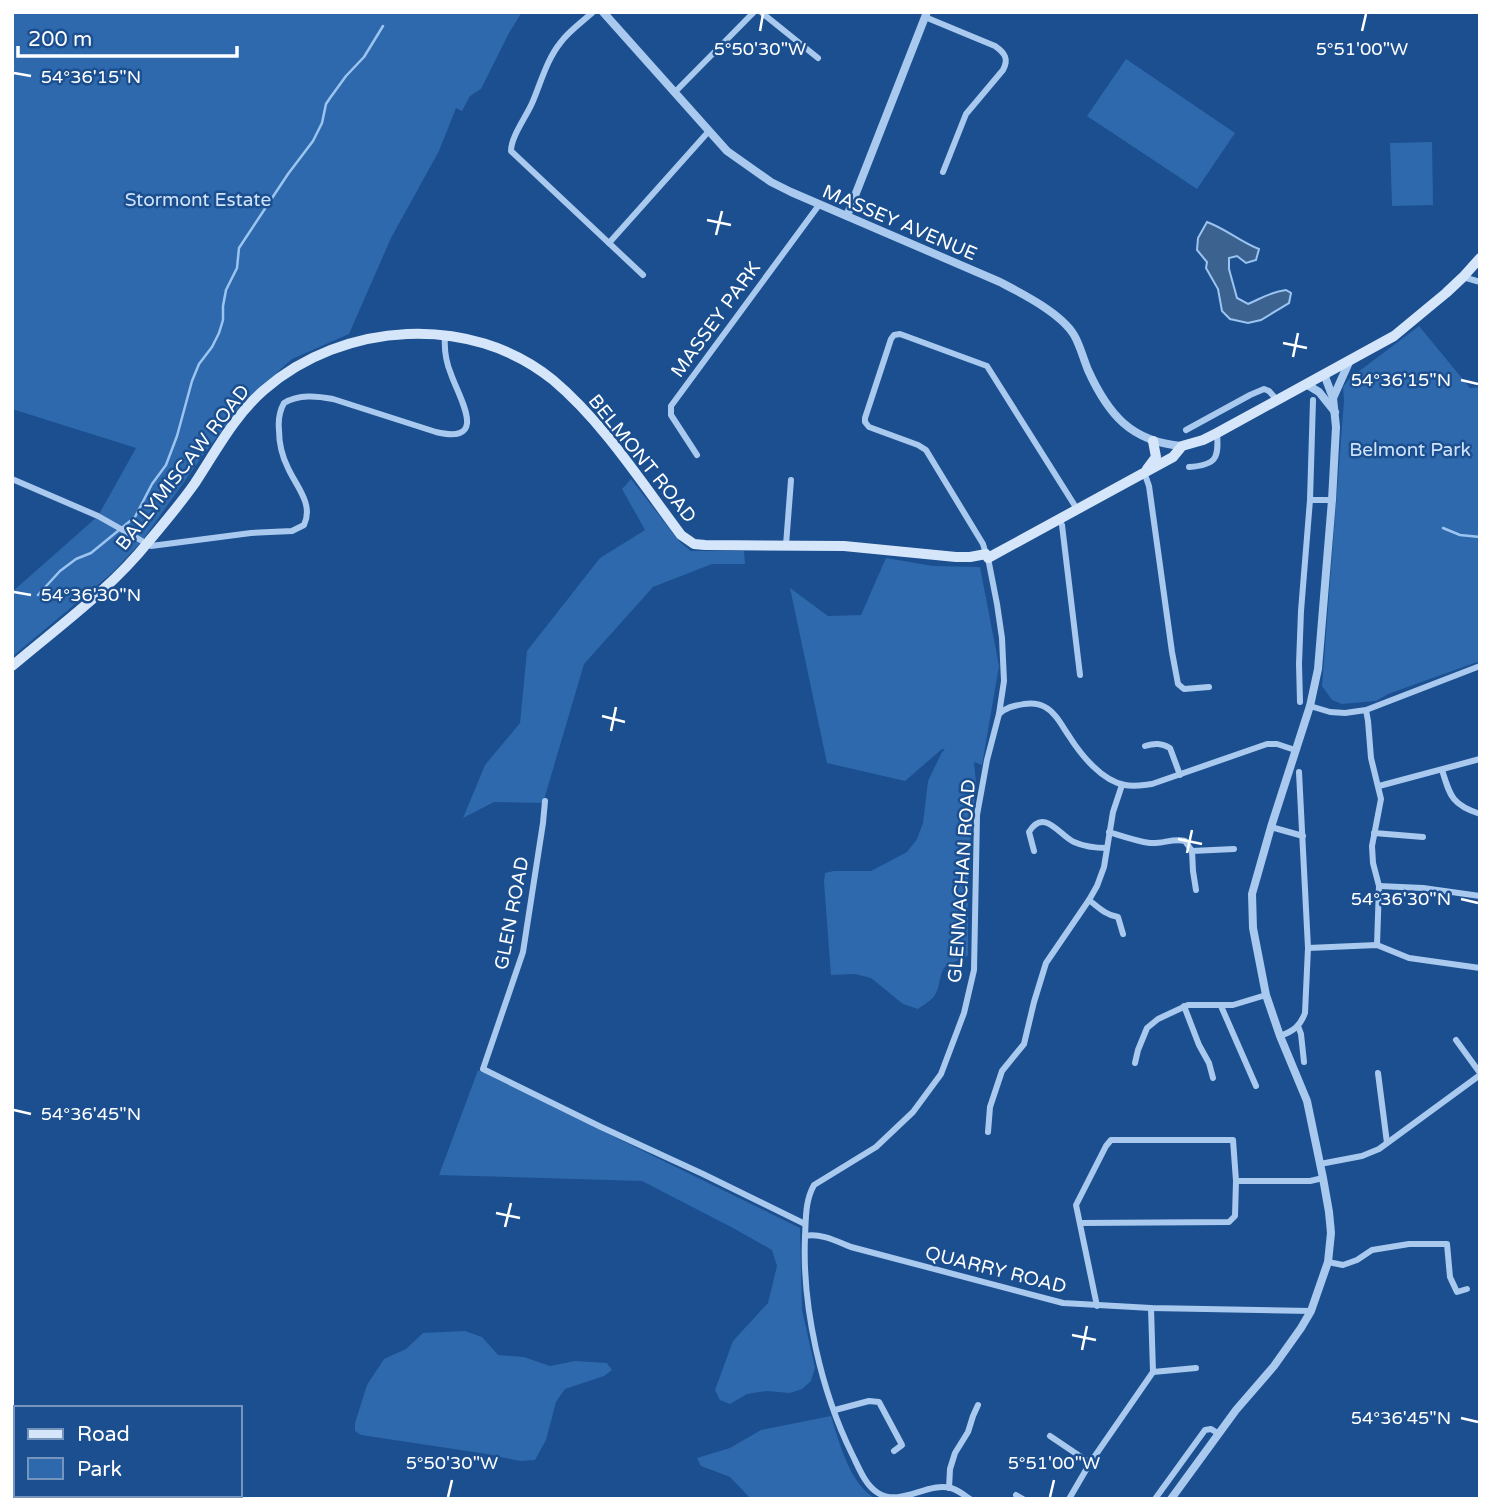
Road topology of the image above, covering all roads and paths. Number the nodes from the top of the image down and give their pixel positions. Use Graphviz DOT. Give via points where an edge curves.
graph roads {
  1 [pos="593,12"];
  2 [pos="603,12"];
  3 [pos="754,12"];
  4 [pos="761,12"];
  5 [pos="926,15"];
  6 [pos="818,58"];
  7 [pos="675,92"];
  8 [pos="709,131"];
  9 [pos="943,172"];
  10 [pos="819,205"];
  11 [pos="847,216"];
  12 [pos="609,243"];
  13 [pos="1480,258"];
  14 [pos="642,275"];
  15 [pos="1464,277"];
  16 [pos="1480,282"];
  17 [pos="445,336"];
  18 [pos="1350,360"];
  19 [pos="1324,374"];
  20 [pos="1306,384"];
  21 [pos="1333,398"];
  22 [pos="1277,400"];
  23 [pos="1313,400"];
  24 [pos="1335,412"];
  25 [pos="1186,430"];
  26 [pos="1217,433"];
  27 [pos="1153,441"];
  28 [pos="1182,446"];
  29 [pos="697,455"];
  30 [pos="1189,467"];
  31 [pos="1144,472"];
  32 [pos="12,479"];
  33 [pos="791,480"];
  34 [pos="1310,500"];
  35 [pos="1332,500"];
  36 [pos="1077,509"];
  37 [pos="1059,519"];
  38 [pos="144,543"];
  39 [pos="786,545"];
  40 [pos="987,556"];
  41 [pos="12,666"];
  42 [pos="1480,666"];
  43 [pos="1080,675"];
  44 [pos="1300,681"];
  45 [pos="1316,683"];
  46 [pos="1209,687"];
  47 [pos="1300,702"];
  48 [pos="1310,706"];
  49 [pos="1366,710"];
  50 [pos="999,714"];
  51 [pos="1145,746"];
  52 [pos="1295,750"];
  53 [pos="1480,759"];
  54 [pos="1441,770"];
  55 [pos="1299,772"];
  56 [pos="1180,775"];
  57 [pos="1122,785"];
  58 [pos="1379,786"];
  59 [pos="545,801"];
  60 [pos="1480,814"];
  61 [pos="1271,827"];
  62 [pos="1109,832"];
  63 [pos="1374,833"];
  64 [pos="1303,836"];
  65 [pos="1423,837"];
  66 [pos="1107,848"];
  67 [pos="1234,849"];
  68 [pos="1034,850"];
  69 [pos="1192,851"];
  70 [pos="1379,886"];
  71 [pos="1196,890"];
  72 [pos="1480,896"];
  73 [pos="1089,900"];
  74 [pos="1123,934"];
  75 [pos="1377,945"];
  76 [pos="1308,948"];
  77 [pos="1480,968"];
  78 [pos="1266,995"];
  79 [pos="1184,1006"];
  80 [pos="1221,1006"];
  81 [pos="1298,1026"];
  82 [pos="1280,1036"];
  83 [pos="1456,1040"];
  84 [pos="1304,1062"];
  85 [pos="1135,1063"];
  86 [pos="1377,1073"];
  87 [pos="1480,1074"];
  88 [pos="1213,1078"];
  89 [pos="1256,1086"];
  90 [pos="988,1132"];
  91 [pos="1387,1143"];
  92 [pos="1320,1164"];
  93 [pos="1323,1178"];
  94 [pos="1236,1181"];
  95 [pos="1080,1223"];
  96 [pos="805,1224"];
  97 [pos="805,1236"];
  98 [pos="1328,1262"];
  99 [pos="1467,1289"];
  100 [pos="1097,1306"];
  101 [pos="1151,1308"];
  102 [pos="1311,1311"];
  103 [pos="1196,1368"];
  104 [pos="1153,1371"];
  105 [pos="978,1405"];
  106 [pos="835,1410"];
  107 [pos="1219,1434"];
  108 [pos="1051,1436"];
  109 [pos="894,1451"];
  110 [pos="1090,1462"];
  111 [pos="948,1488"];
  112 [pos="970,1499"];
  113 [pos="1069,1499"];
  114 [pos="1156,1499"];
  115 [pos="1171,1499"];
  1 -- 12 [label="street" via="559,44 510,146"];
  2 -- 7 [label="street, MASSEY AVENUE"];
  3 -- 7 [label="street"];
  4 -- 6 [label="street"];
  5 -- 9 [label="street" via="996,46 1006,59 1003,70 966,114"];
  5 -- 11 [label="street"];
  7 -- 8 [label="street, MASSEY AVENUE"];
  8 -- 10 [label="street, MASSEY AVENUE" via="727,151 761,175"];
  8 -- 12 [label="street"];
  10 -- 11 [label="street, MASSEY AVENUE"];
  10 -- 29 [label="street, MASSEY PARK" via="671,406 671,415"];
  11 -- 27 [label="street, MASSEY AVENUE" via="1000,282 1058,318 1073,333 1114,415"];
  12 -- 14 [label="street"];
  13 -- 15 [label="main road, BELMONT ROAD"];
  15 -- 16 [label="street"];
  15 -- 18 [label="main road, BELMONT ROAD" via="1412,323"];
  17 -- 38 [label="main road, BALLYMISCAW ROAD" via="408,333 361,339 321,353 287,373 247,407 193,485"];
  17 -- 38 [label="street" via="447,364 468,416 460,433 436,432 333,399 289,400 280,413 279,436 282,454 306,503 303,525 151,546"];
  17 -- 39 [label="main road, BELMONT ROAD" via="498,349 527,363 568,393 687,540 705,545"];
  18 -- 19 [label="main road, BELMONT ROAD"];
  18 -- 21 [label="street"];
  19 -- 20 [label="main road, BELMONT ROAD"];
  19 -- 21 [label="street"];
  20 -- 22 [label="main road, BELMONT ROAD"];
  20 -- 24 [label="street"];
  21 -- 24 [label="street"];
  22 -- 25 [label="street" via="1264,389"];
  22 -- 26 [label="main road, BELMONT ROAD"];
  23 -- 34 [label="street"];
  24 -- 35 [label="street"];
  26 -- 28 [label="main road, BELMONT ROAD"];
  26 -- 30 [label="street" via="1215,458"];
  27 -- 28 [label="street, MASSEY AVENUE"];
  27 -- 31 [label="main road" via="1156,457"];
  28 -- 31 [label="main road, BELMONT ROAD" via="1173,457"];
  31 -- 36 [label="main road, BELMONT ROAD"];
  31 -- 46 [label="street" via="1178,684 1184,689"];
  32 -- 38 [label="street" via="98,516"];
  33 -- 39 [label="street"];
  34 -- 35 [label="street"];
  34 -- 44 [label="street"];
  35 -- 45 [label="street"];
  36 -- 37 [label="main road, BELMONT ROAD"];
  36 -- 40 [label="street, GLENMACHAN ROAD" via="987,366 894,335 865,422 926,450"];
  37 -- 40 [label="main road, BELMONT ROAD"];
  37 -- 43 [label="street"];
  38 -- 41 [label="main road, BALLYMISCAW ROAD" via="102,590"];
  39 -- 40 [label="main road, BELMONT ROAD"];
  40 -- 50 [label="street, GLENMACHAN ROAD" via="1002,638 1004,681"];
  42 -- 49 [label="street"];
  44 -- 45 [label="street"];
  44 -- 47 [label="street"];
  45 -- 48 [label="street"];
  48 -- 49 [label="street" via="1337,712"];
  48 -- 52 [label="street"];
  49 -- 58 [label="street"];
  50 -- 57 [label="street" via="1007,707 1044,706 1089,763"];
  50 -- 96 [label="street, GLENMACHAN ROAD" via="977,816 974,970 950,1052 941,1074 913,1112 876,1147 814,1185"];
  51 -- 56 [label="street" via="1155,743 1170,748"];
  52 -- 56 [label="street" via="1267,744"];
  52 -- 61 [label="street"];
  53 -- 54 [label="street"];
  54 -- 58 [label="street"];
  54 -- 60 [label="street" via="1451,798"];
  55 -- 64 [label="street"];
  56 -- 57 [label="street" via="1138,786"];
  57 -- 62 [label="street"];
  58 -- 63 [label="street"];
  59 -- 96 [label="street, GLEN ROAD" via="523,952 483,1069"];
  61 -- 64 [label="street"];
  61 -- 78 [label="street" via="1252,894 1253,928"];
  62 -- 66 [label="street"];
  62 -- 69 [label="street" via="1149,843 1179,839"];
  63 -- 65 [label="street"];
  63 -- 70 [label="street" via="1373,863"];
  64 -- 76 [label="street"];
  66 -- 68 [label="street" via="1072,841 1051,824 1040,822 1029,832"];
  66 -- 73 [label="street"];
  67 -- 69 [label="street"];
  69 -- 71 [label="street"];
  70 -- 72 [label="street"];
  70 -- 75 [label="street"];
  73 -- 74 [label="street" via="1118,917"];
  73 -- 90 [label="street" via="1046,963 1024,1044 1002,1071 990,1107"];
  75 -- 76 [label="street"];
  75 -- 77 [label="street" via="1409,958"];
  76 -- 81 [label="street" via="1305,1013"];
  78 -- 80 [label="street"];
  78 -- 82 [label="street"];
  79 -- 80 [label="street"];
  79 -- 85 [label="street" via="1147,1028"];
  79 -- 88 [label="street"];
  80 -- 89 [label="street"];
  81 -- 82 [label="street"];
  81 -- 84 [label="street"];
  82 -- 92 [label="street" via="1307,1101"];
  83 -- 87 [label="street"];
  86 -- 91 [label="street"];
  87 -- 91 [label="street"];
  91 -- 92 [label="street" via="1372,1153"];
  92 -- 93 [label="street"];
  93 -- 94 [label="street"];
  93 -- 98 [label="street" via="1330,1222"];
  94 -- 95 [label="street" via="1235,1216 1229,1222"];
  94 -- 95 [label="street" via="1233,1140 1111,1140 1076,1205"];
  95 -- 100 [label="street"];
  96 -- 97 [label="street, GLENMACHAN ROAD"];
  97 -- 100 [label="street, QUARRY ROAD" via="823,1236 1063,1303"];
  97 -- 106 [label="street, GLENMACHAN ROAD" via="814,1341"];
  98 -- 99 [label="street" via="1343,1265 1372,1250 1409,1244 1447,1244 1450,1277 1457,1292"];
  98 -- 102 [label="street"];
  100 -- 101 [label="street, QUARRY ROAD"];
  101 -- 102 [label="street, QUARRY ROAD"];
  101 -- 104 [label="street"];
  102 -- 107 [label="street"];
  103 -- 104 [label="street"];
  104 -- 110 [label="street"];
  105 -- 111 [label="street" via="955,1453"];
  106 -- 109 [label="street" via="879,1402 902,1445"];
  106 -- 111 [label="street, GLENMACHAN ROAD" via="865,1480 880,1495 898,1497"];
  107 -- 114 [label="street" via="1205,1430"];
  107 -- 115 [label="street"];
  108 -- 110 [label="street"];
  110 -- 113 [label="street"];
  111 -- 112 [label="street"];
}
